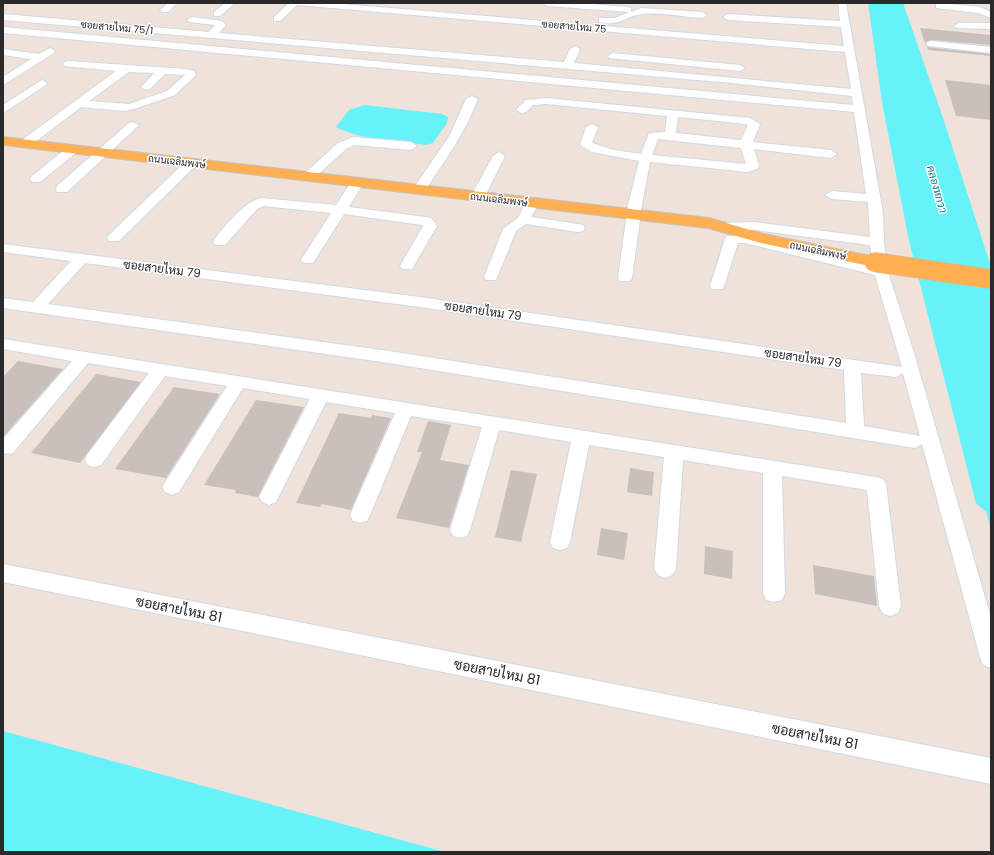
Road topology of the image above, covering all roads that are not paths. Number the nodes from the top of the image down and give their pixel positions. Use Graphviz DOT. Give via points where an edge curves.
graph roads {
  1 [pos="173,3"];
  2 [pos="231,3"];
  3 [pos="294,3"];
  4 [pos="298,3"];
  5 [pos="547,3"];
  6 [pos="842,3"];
  7 [pos="939,6"];
  8 [pos="164,10"];
  9 [pos="41,11"];
  10 [pos="641,11"];
  11 [pos="217,14"];
  12 [pos="97,15"];
  13 [pos="702,15"];
  14 [pos="991,15"];
  15 [pos="3,17"];
  16 [pos="728,17"];
  17 [pos="28,19"];
  18 [pos="277,19"];
  19 [pos="192,20"];
  20 [pos="86,24"];
  21 [pos="959,26"];
  22 [pos="991,26"];
  23 [pos="586,27"];
  24 [pos="846,28"];
  25 [pos="3,30"];
  26 [pos="211,35"];
  27 [pos="931,44"];
  28 [pos="575,49"];
  29 [pos="850,49"];
  30 [pos="3,52"];
  31 [pos="990,55"];
  32 [pos="614,56"];
  33 [pos="68,64"];
  34 [pos="688,64"];
  35 [pos="568,66"];
  36 [pos="740,68"];
  37 [pos="127,70"];
  38 [pos="162,71"];
  39 [pos="686,76"];
  40 [pos="5,79"];
  41 [pos="42,83"];
  42 [pos="146,87"];
  43 [pos="856,93"];
  44 [pos="472,99"];
  45 [pos="79,104"];
  46 [pos="859,109"];
  47 [pos="3,110"];
  48 [pos="522,110"];
  49 [pos="673,113"];
  50 [pos="133,125"];
  51 [pos="592,127"];
  52 [pos="670,136"];
  53 [pos="3,141"];
  54 [pos="26,144"];
  55 [pos="746,144"];
  56 [pos="411,146"];
  57 [pos="73,149"];
  58 [pos="102,152"];
  59 [pos="831,154"];
  60 [pos="499,156"];
  61 [pos="644,157"];
  62 [pos="191,163"];
  63 [pos="308,177"];
  64 [pos="36,179"];
  65 [pos="358,182"];
  66 [pos="62,189"];
  67 [pos="418,189"];
  68 [pos="832,195"];
  69 [pos="478,196"];
  70 [pos="873,200"];
  71 [pos="532,203"];
  72 [pos="342,210"];
  73 [pos="633,214"];
  74 [pos="523,220"];
  75 [pos="716,225"];
  76 [pos="578,228"];
  77 [pos="114,238"];
  78 [pos="746,239"];
  79 [pos="220,242"];
  80 [pos="877,242"];
  81 [pos="3,248"];
  82 [pos="81,258"];
  83 [pos="308,260"];
  84 [pos="407,266"];
  85 [pos="878,267"];
  86 [pos="491,277"];
  87 [pos="625,278"];
  88 [pos="991,279"];
  89 [pos="717,286"];
  90 [pos="3,303"];
  91 [pos="36,308"];
  92 [pos="5,347"];
  93 [pos="84,357"];
  94 [pos="852,366"];
  95 [pos="160,370"];
  96 [pos="896,371"];
  97 [pos="238,382"];
  98 [pos="321,395"];
  99 [pos="406,408"];
  100 [pos="492,423"];
  101 [pos="855,431"];
  102 [pos="581,437"];
  103 [pos="915,441"];
  104 [pos="6,448"];
  105 [pos="674,453"];
  106 [pos="94,460"];
  107 [pos="772,467"];
  108 [pos="172,487"];
  109 [pos="269,497"];
  110 [pos="360,515"];
  111 [pos="460,530"];
  112 [pos="560,542"];
  113 [pos="665,569"];
  114 [pos="3,573"];
  115 [pos="774,593"];
  116 [pos="890,606"];
  117 [pos="991,657"];
  118 [pos="991,771"];
  1 -- 8 [label="street"];
  2 -- 11 [label="street"];
  3 -- 18 [label="street"];
  4 -- 23 [label="street, ซอยสายไหม 75" via="495,16"];
  5 -- 10 [label="street"];
  6 -- 24 [label="street"];
  7 -- 14 [label="street" via="980,10"];
  9 -- 17 [label="street"];
  10 -- 13 [label="street"];
  10 -- 23 [label="street" via="616,21 593,21"];
  12 -- 20 [label="street"];
  15 -- 17 [label="street, ซอยสายไหม 75/1"];
  16 -- 24 [label="street" via="750,22 823,24"];
  17 -- 20 [label="street, ซอยสายไหม 75/1"];
  19 -- 26 [label="street" via="219,23 220,27"];
  20 -- 26 [label="street, ซอยสายไหม 75/1"];
  21 -- 22 [label="street"];
  23 -- 29 [label="street, ซอยสายไหม 75"];
  24 -- 29 [label="street"];
  25 -- 46 [label="street"];
  26 -- 35 [label="street, ซอยสายไหม 75/1"];
  27 -- 31 [label="street"];
  28 -- 35 [label="street"];
  29 -- 43 [label="street"];
  30 -- 40 [label="street" via="46,54"];
  32 -- 34 [label="street"];
  33 -- 37 [label="street"];
  34 -- 36 [label="street"];
  34 -- 39 [label="street"];
  35 -- 39 [label="street, ซอยสายไหม 75/1"];
  37 -- 38 [label="street"];
  37 -- 45 [label="street"];
  38 -- 42 [label="street"];
  38 -- 45 [label="street" via="192,75 171,93 129,107"];
  39 -- 43 [label="street, ซอยสายไหม 75/1"];
  41 -- 47 [label="street"];
  43 -- 46 [label="street"];
  44 -- 67 [label="street" via="456,138"];
  45 -- 54 [label="street"];
  46 -- 70 [label="street"];
  48 -- 49 [label="street" via="530,102 536,101"];
  49 -- 52 [label="street"];
  49 -- 55 [label="street" via="750,122 754,124"];
  50 -- 58 [label="street"];
  51 -- 61 [label="street" via="586,145 590,148"];
  52 -- 55 [label="street"];
  52 -- 61 [label="street" via="653,135"];
  53 -- 54 [label="main road, ถนนเฉลิมพงษ์"];
  54 -- 57 [label="main road, ถนนเฉลิมพงษ์"];
  55 -- 59 [label="street"];
  55 -- 61 [label="street" via="753,164 748,168"];
  56 -- 63 [label="street" via="353,141 342,146"];
  57 -- 58 [label="main road, ถนนเฉลิมพงษ์"];
  57 -- 64 [label="street"];
  58 -- 62 [label="main road, ถนนเฉลิมพงษ์"];
  58 -- 66 [label="street"];
  60 -- 69 [label="street"];
  61 -- 73 [label="street"];
  62 -- 63 [label="main road, ถนนเฉลิมพงษ์"];
  62 -- 77 [label="street"];
  63 -- 65 [label="main road, ถนนเฉลิมพงษ์"];
  65 -- 67 [label="main road, ถนนเฉลิมพงษ์"];
  65 -- 72 [label="street"];
  67 -- 69 [label="main road, ถนนเฉลิมพงษ์"];
  68 -- 70 [label="street"];
  69 -- 71 [label="main road, ถนนเฉลิมพงษ์"];
  70 -- 80 [label="street"];
  71 -- 73 [label="main road, ถนนเฉลิมพงษ์"];
  71 -- 74 [label="street"];
  72 -- 79 [label="street" via="256,203"];
  72 -- 83 [label="street"];
  72 -- 84 [label="street" via="429,223 430,226"];
  73 -- 75 [label="main road, ถนนเฉลิมพงษ์"];
  73 -- 87 [label="street"];
  74 -- 76 [label="street"];
  74 -- 86 [label="street" via="510,229"];
  75 -- 78 [label="street" via="718,231"];
  75 -- 80 [label="street" via="754,226"];
  75 -- 85 [label="main road, ถนนเฉลิมพงษ์"];
  78 -- 85 [label="street"];
  78 -- 89 [label="street" via="732,240"];
  80 -- 85 [label="street"];
  81 -- 82 [label="street, ซอยสายไหม 79"];
  82 -- 91 [label="street"];
  82 -- 94 [label="street, ซอยสายไหม 79" via="420,302"];
  85 -- 88 [label="main road, ถนนเฉลิมพงษ์, bridge"];
  85 -- 117 [label="street" via="908,361"];
  90 -- 91 [label="street"];
  91 -- 101 [label="street" via="389,357"];
  92 -- 93 [label="street"];
  93 -- 95 [label="street"];
  93 -- 104 [label="street"];
  94 -- 96 [label="street"];
  94 -- 101 [label="street, ซอยสายไหม 79"];
  95 -- 97 [label="street"];
  95 -- 106 [label="street"];
  97 -- 98 [label="street"];
  97 -- 108 [label="street"];
  98 -- 99 [label="street"];
  98 -- 109 [label="street"];
  99 -- 100 [label="street"];
  99 -- 110 [label="street"];
  100 -- 102 [label="street"];
  100 -- 111 [label="street"];
  101 -- 103 [label="street"];
  102 -- 105 [label="street"];
  102 -- 112 [label="street"];
  105 -- 107 [label="street"];
  105 -- 113 [label="street"];
  107 -- 115 [label="street"];
  107 -- 116 [label="street" via="876,484"];
  114 -- 118 [label="street, ซอยสายไหม 81"];
}
